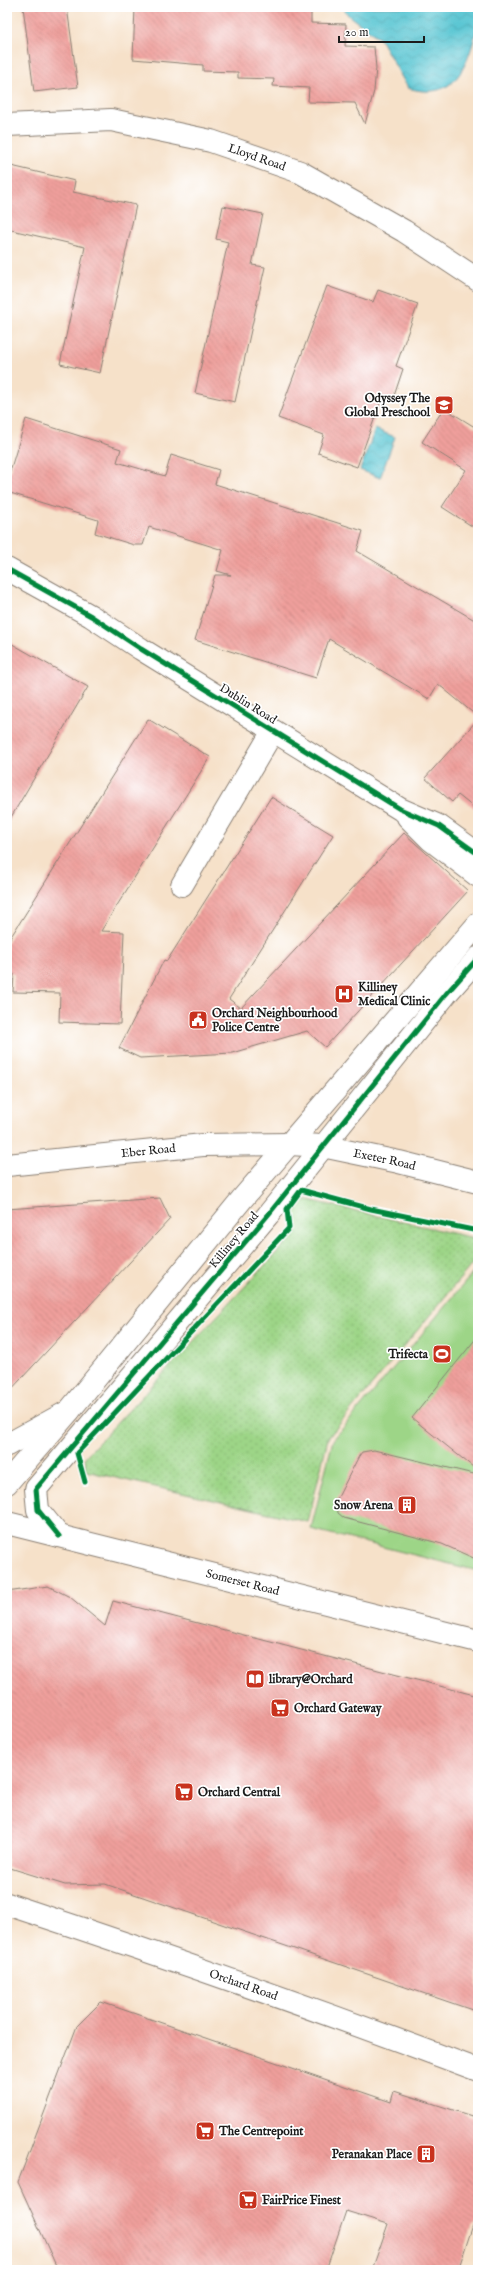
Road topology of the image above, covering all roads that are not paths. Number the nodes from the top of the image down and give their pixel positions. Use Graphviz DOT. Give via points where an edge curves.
graph roads {
  1 [pos="7,124"];
  2 [pos="478,280"];
  3 [pos="7,569"];
  4 [pos="273,732"];
  5 [pos="400,809"];
  6 [pos="478,854"];
  7 [pos="478,876"];
  8 [pos="182,885"];
  9 [pos="478,924"];
  10 [pos="478,958"];
  11 [pos="290,1144"];
  12 [pos="322,1146"];
  13 [pos="7,1165"];
  14 [pos="478,1182"];
  15 [pos="69,1411"];
  16 [pos="7,1445"];
  17 [pos="7,1483"];
  18 [pos="7,1523"];
  19 [pos="59,1536"];
  20 [pos="478,1641"];
  21 [pos="7,1904"];
  22 [pos="478,2070"];
  1 -- 2 [label="street, Lloyd Road" via="111,120 211,141 300,172 404,231"];
  3 -- 4 [label="street, Dublin Road" via="91,616"];
  4 -- 5 [label="street, Dublin Road"];
  4 -- 8 [label="street, Dublin Road"];
  5 -- 6 [label="street, Dublin Road" via="439,826"];
  5 -- 7 [label="street, Dublin Road" via="431,840"];
  9 -- 11 [label="street, Killiney Road"];
  10 -- 12 [label="street, Killiney Road"];
  11 -- 12 [label="street, Exeter Road"];
  11 -- 13 [label="street, Eber Road" via="203,1145"];
  11 -- 15 [label="street, Killiney Road"];
  12 -- 14 [label="street, Exeter Road"];
  12 -- 19 [label="street, Killiney Road" via="200,1297 36,1489 38,1510"];
  15 -- 16 [label="street"];
  15 -- 17 [label="street, Killiney Road"];
  18 -- 19 [label="street, Somerset Road"];
  19 -- 20 [label="street, Somerset Road"];
  21 -- 22 [label="street, Orchard Road" via="308,2006"];
}
